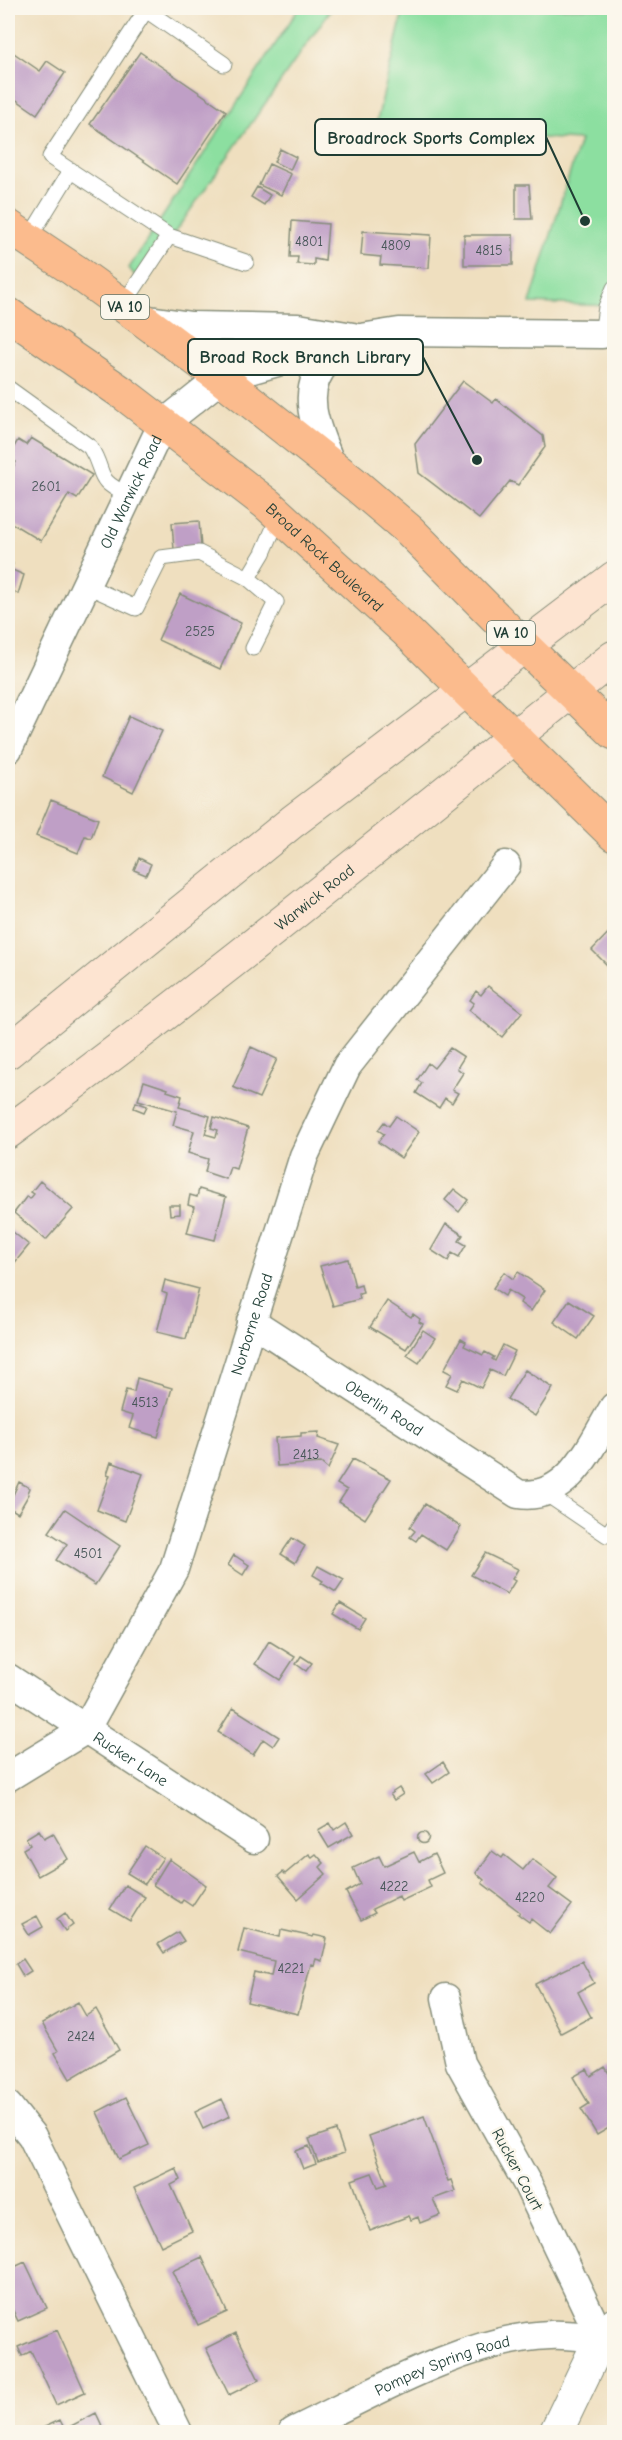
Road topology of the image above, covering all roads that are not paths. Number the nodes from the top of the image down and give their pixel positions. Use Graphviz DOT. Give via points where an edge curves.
graph roads {
  1 [pos="144,9"];
  2 [pos="224,63"];
  3 [pos="71,170"];
  4 [pos="17,233"];
  5 [pos="169,236"];
  6 [pos="246,262"];
  7 [pos="615,288"];
  8 [pos="133,312"];
  9 [pos="8,314"];
  10 [pos="602,334"];
  11 [pos="361,338"];
  12 [pos="221,378"];
  13 [pos="8,388"];
  14 [pos="162,424"];
  15 [pos="332,465"];
  16 [pos="128,495"];
  17 [pos="279,516"];
  18 [pos="248,578"];
  19 [pos="615,578"];
  20 [pos="85,585"];
  21 [pos="524,646"];
  22 [pos="253,648"];
  23 [pos="615,657"];
  24 [pos="465,689"];
  25 [pos="571,692"];
  26 [pos="615,733"];
  27 [pos="515,738"];
  28 [pos="8,749"];
  29 [pos="615,836"];
  30 [pos="506,865"];
  31 [pos="8,1052"];
  32 [pos="8,1132"];
  33 [pos="251,1321"];
  34 [pos="615,1407"];
  35 [pos="531,1493"];
  36 [pos="615,1525"];
  37 [pos="8,1678"];
  38 [pos="85,1730"];
  39 [pos="8,1777"];
  40 [pos="254,1839"];
  41 [pos="446,1998"];
  42 [pos="8,2106"];
  43 [pos="608,2332"];
  44 [pos="178,2433"];
  45 [pos="293,2433"];
  46 [pos="556,2433"];
  1 -- 2 [label="lane"];
  1 -- 3 [label="lane" via="50,157"];
  3 -- 4 [label="lane"];
  3 -- 5 [label="lane"];
  4 -- 8 [label="main road, VA 10"];
  5 -- 6 [label="lane"];
  5 -- 8 [label="lane"];
  7 -- 10 [label="lane" via="606,308"];
  8 -- 11 [label="street" via="191,326 298,328"];
  8 -- 12 [label="main road, VA 10"];
  9 -- 14 [label="main road, Broad Rock Boulevard"];
  10 -- 11 [label="street, Old Warwick Road" via="399,332"];
  11 -- 12 [label="street, Old Warwick Road"];
  11 -- 15 [label="street" via="322,368 314,385 314,417"];
  12 -- 14 [label="street, Old Warwick Road"];
  12 -- 15 [label="main road, VA 10"];
  13 -- 16 [label="lane" via="90,447 103,479"];
  14 -- 16 [label="street, Old Warwick Road"];
  14 -- 17 [label="main road, Broad Rock Boulevard"];
  15 -- 21 [label="main road, VA 10" via="410,531"];
  16 -- 20 [label="street, Old Warwick Road"];
  17 -- 18 [label="lane"];
  17 -- 24 [label="main road, Broad Rock Boulevard"];
  18 -- 20 [label="lane" via="199,553 161,558 136,608"];
  18 -- 22 [label="lane" via="276,602"];
  19 -- 21 [label="main road"];
  20 -- 28 [label="street, Old Warwick Road"];
  21 -- 24 [label="main road"];
  21 -- 25 [label="main road, VA 10"];
  23 -- 25 [label="main road, Warwick Road"];
  24 -- 27 [label="main road, Broad Rock Boulevard"];
  24 -- 31 [label="main road" via="292,822"];
  25 -- 26 [label="main road, VA 10"];
  25 -- 27 [label="main road, Warwick Road"];
  27 -- 29 [label="main road, Broad Rock Boulevard"];
  27 -- 32 [label="main road, Warwick Road" via="116,1052"];
  30 -- 33 [label="street, Norborne Road" via="347,1066 304,1156"];
  33 -- 35 [label="street, Oberlin Road"];
  33 -- 38 [label="street, Norborne Road" via="174,1569"];
  34 -- 35 [label="street" via="573,1472 561,1483"];
  35 -- 36 [label="lane" via="607,1535"];
  37 -- 38 [label="street, Rucker Lane"];
  38 -- 39 [label="street, Norborne Road"];
  38 -- 40 [label="street, Rucker Lane"];
  41 -- 43 [label="street, Rucker Court" via="460,2063"];
  42 -- 44 [label="street" via="32,2136"];
  43 -- 45 [label="street, Pompey Spring Road" via="507,2341 468,2352"];
  43 -- 46 [label="street"];
}
